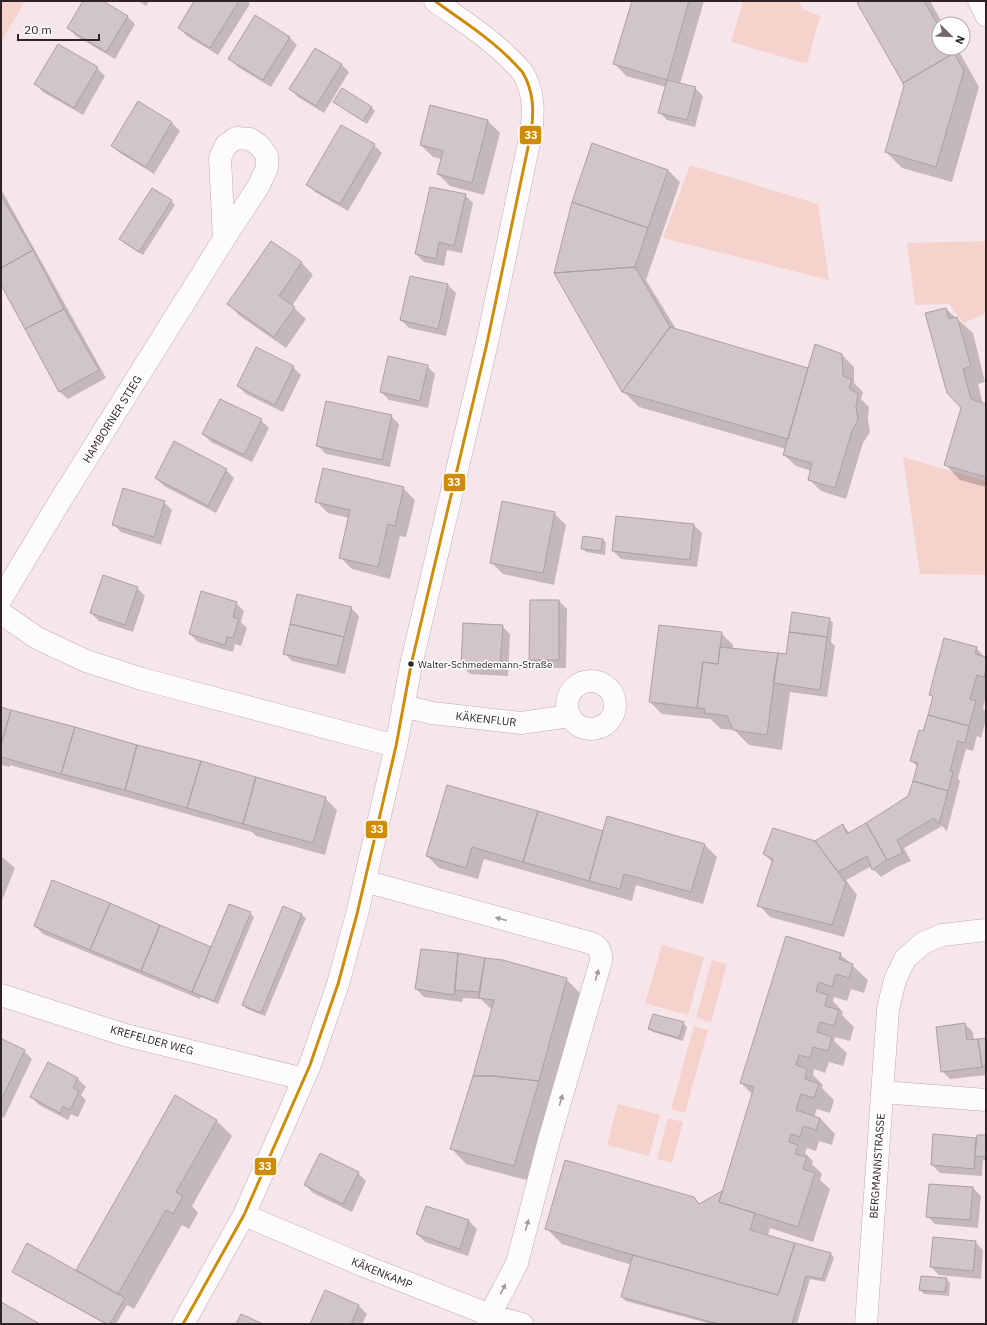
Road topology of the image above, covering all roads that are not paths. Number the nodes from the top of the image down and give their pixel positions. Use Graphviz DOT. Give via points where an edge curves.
graph roads {
  1 [pos="434,1"];
  2 [pos="978,1"];
  3 [pos="986,15"];
  4 [pos="224,239"];
  5 [pos="1,599"];
  6 [pos="1,613"];
  7 [pos="403,706"];
  8 [pos="570,716"];
  9 [pos="396,746"];
  10 [pos="364,881"];
  11 [pos="986,930"];
  12 [pos="1,995"];
  13 [pos="304,1079"];
  14 [pos="882,1092"];
  15 [pos="986,1100"];
  16 [pos="244,1215"];
  17 [pos="488,1320"];
  18 [pos="183,1324"];
  19 [pos="522,1324"];
  20 [pos="866,1324"];
  1 -- 7 [label="street" via="505,53 522,72 531,93 533,114 496,304"];
  2 -- 3 [label="street"];
  4 -- 5 [label="street, HAMBORNER STIEG"];
  6 -- 9 [label="street" via="37,638 86,661 142,679"];
  7 -- 8 [label="street, KÄKENFLUR" via="432,713 521,722"];
  7 -- 9 [label="street"];
  9 -- 10 [label="street"];
  10 -- 13 [label="street" via="338,984"];
  17 -- 10 [label="street, one-way" via="517,1263 549,1140 601,961 601,952 591,943"];
  11 -- 14 [label="street, BERGMANNSTRASSE" via="942,935 923,943 905,959 895,980 888,1009"];
  12 -- 13 [label="street, KREFELDER WEG" via="125,1034"];
  13 -- 16 [label="street"];
  14 -- 15 [label="street"];
  14 -- 20 [label="street, BERGMANNSTRASSE"];
  16 -- 17 [label="street, KÄKENKAMP"];
  16 -- 18 [label="street"];
  17 -- 19 [label="street, KÄKENKAMP"];
}
